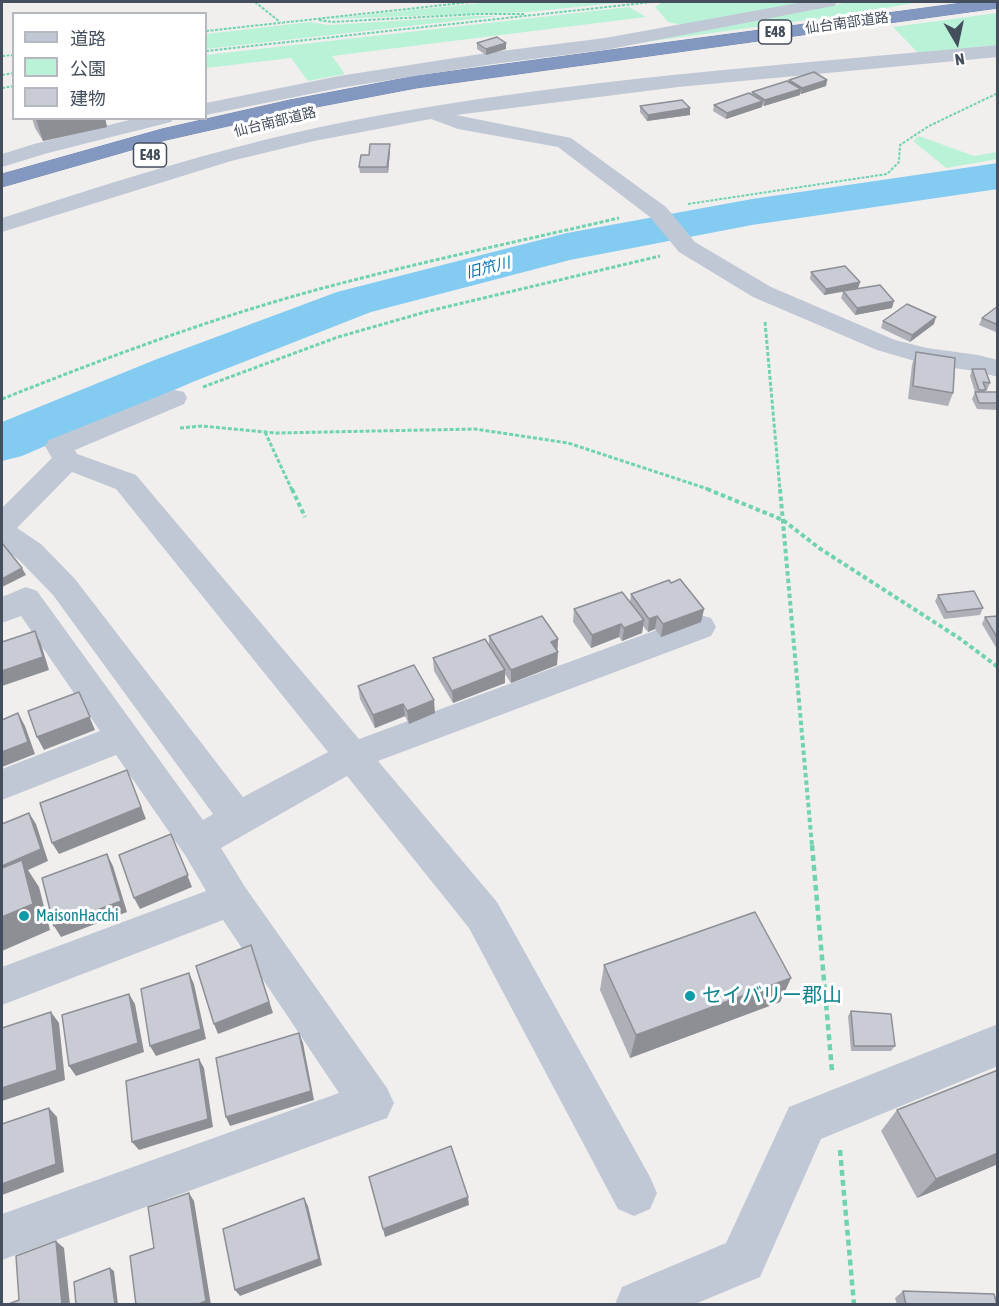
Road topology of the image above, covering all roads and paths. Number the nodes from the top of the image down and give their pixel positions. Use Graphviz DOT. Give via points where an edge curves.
graph roads {
  1 [pos="255,2"];
  2 [pos="471,2"];
  3 [pos="652,2"];
  4 [pos="828,2"];
  5 [pos="998,3"];
  6 [pos="543,14"];
  7 [pos="309,20"];
  8 [pos="280,22"];
  9 [pos="207,31"];
  10 [pos="207,51"];
  11 [pos="998,51"];
  12 [pos="553,63"];
  13 [pos="998,93"];
  14 [pos="207,110"];
  15 [pos="435,113"];
  16 [pos="156,120"];
  17 [pos="2,161"];
  18 [pos="2,181"];
  19 [pos="31,192"];
  20 [pos="655,211"];
  21 [pos="2,225"];
  22 [pos="689,249"];
  23 [pos="762,292"];
  24 [pos="998,369"];
  25 [pos="174,398"];
  26 [pos="2,399"];
  27 [pos="179,428"];
  28 [pos="265,432"];
  29 [pos="63,463"];
  30 [pos="305,517"];
  31 [pos="783,520"];
  32 [pos="4,524"];
  33 [pos="2,611"];
  34 [pos="700,627"];
  35 [pos="998,667"];
  36 [pos="122,737"];
  37 [pos="346,759"];
  38 [pos="2,785"];
  39 [pos="247,813"];
  40 [pos="198,843"];
  41 [pos="231,899"];
  42 [pos="2,986"];
  43 [pos="998,1045"];
  44 [pos="836,1109"];
  45 [pos="634,1193"];
  46 [pos="2,1237"];
  47 [pos="639,1305"];
  48 [pos="854,1305"];
  1 -- 8 [label="path"];
  2 -- 7 [label="path"];
  3 -- 6 [label="path"];
  4 -- 14 [label="street" via="604,44 339,82"];
  5 -- 12 [label="highway, 仙台南部道路 / E48"];
  6 -- 7 [label="path"];
  6 -- 10 [label="path"];
  7 -- 8 [label="path"];
  8 -- 9 [label="path"];
  11 -- 15 [label="street" via="640,85"];
  12 -- 18 [label="highway, 仙台南部道路 / E48" via="416,82 290,106 162,135"];
  12 -- 19 [label="highway, 仙台南部道路 / E48" via="300,115"];
  13 -- 20 [label="path" via="929,126 900,145 902,158 887,174"];
  15 -- 20 [label="street" via="458,123 564,142"];
  15 -- 21 [label="street" via="360,124 258,147 148,177"];
  16 -- 17 [label="street"];
  20 -- 22 [label="street"];
  20 -- 26 [label="path" via="348,281 98,361"];
  22 -- 23 [label="street"];
  22 -- 25 [label="path" via="338,337"];
  23 -- 24 [label="street" via="886,345"];
  23 -- 31 [label="path"];
  25 -- 29 [label="street" via="59,446"];
  27 -- 28 [label="path" via="202,426"];
  28 -- 30 [label="path"];
  28 -- 31 [label="path" via="475,429 567,443 691,482"];
  29 -- 32 [label="street"];
  29 -- 37 [label="street" via="126,482"];
  31 -- 35 [label="path"];
  31 -- 44 [label="path"];
  32 -- 39 [label="street" via="64,587"];
  33 -- 36 [label="street" via="26,599"];
  34 -- 37 [label="street"];
  36 -- 38 [label="street"];
  36 -- 40 [label="street"];
  37 -- 39 [label="street"];
  37 -- 45 [label="street" via="483,915"];
  39 -- 40 [label="street"];
  40 -- 41 [label="street"];
  41 -- 42 [label="street"];
  41 -- 46 [label="street" via="372,1103"];
  43 -- 44 [label="street"];
  44 -- 47 [label="street" via="805,1123 743,1260"];
  44 -- 48 [label="path"];
}
